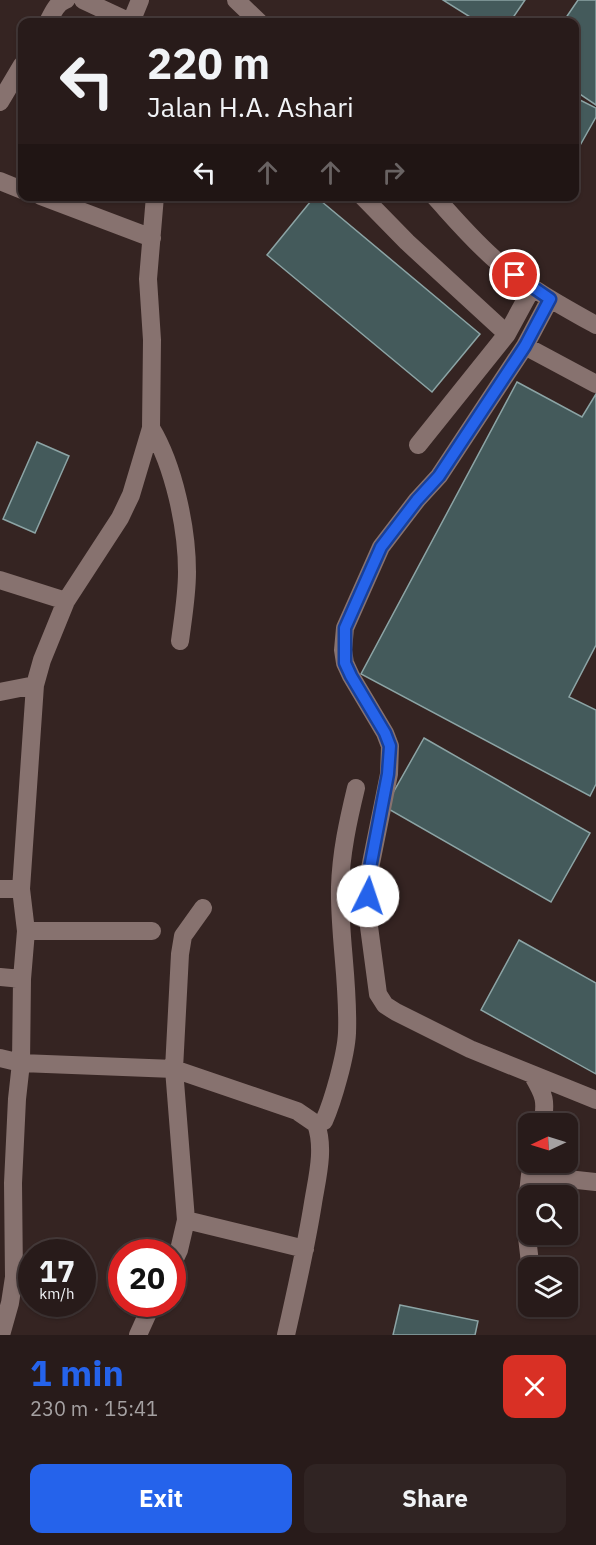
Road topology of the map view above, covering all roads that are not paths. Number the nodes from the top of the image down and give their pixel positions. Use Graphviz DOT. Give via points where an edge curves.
graph roads {
  1 [pos="66,0"];
  2 [pos="83,0"];
  3 [pos="140,0"];
  4 [pos="236,0"];
  5 [pos="50,18"];
  6 [pos="121,18"];
  7 [pos="132,18"];
  8 [pos="255,18"];
  9 [pos="18,72"];
  10 [pos="0,102"];
  11 [pos="0,181"];
  12 [pos="18,188"];
  13 [pos="54,201"];
  14 [pos="155,201"];
  15 [pos="367,201"];
  16 [pos="440,201"];
  17 [pos="153,238"];
  18 [pos="532,288"];
  19 [pos="550,299"];
  20 [pos="596,325"];
  21 [pos="507,334"];
  22 [pos="525,346"];
  23 [pos="596,384"];
  24 [pos="151,428"];
  25 [pos="418,445"];
  26 [pos="0,580"];
  27 [pos="66,601"];
  28 [pos="180,641"];
  29 [pos="35,685"];
  30 [pos="0,692"];
  31 [pos="356,788"];
  32 [pos="21,889"];
  33 [pos="0,890"];
  34 [pos="203,908"];
  35 [pos="26,931"];
  36 [pos="152,931"];
  37 [pos="0,977"];
  38 [pos="22,979"];
  39 [pos="0,1058"];
  40 [pos="21,1062"];
  41 [pos="174,1069"];
  42 [pos="533,1076"];
  43 [pos="596,1100"];
  44 [pos="545,1113"];
  45 [pos="316,1124"];
  46 [pos="531,1173"];
  47 [pos="552,1173"];
  48 [pos="596,1182"];
  49 [pos="186,1220"];
  50 [pos="182,1239"];
  51 [pos="305,1249"];
  52 [pos="529,1257"];
  53 [pos="146,1317"];
  54 [pos="1,1335"];
  55 [pos="138,1335"];
  56 [pos="286,1335"];
  1 -- 5 [label="street"];
  2 -- 6 [label="street"];
  3 -- 7 [label="street"];
  4 -- 8 [label="street"];
  9 -- 10 [label="street"];
  11 -- 12 [label="street"];
  13 -- 17 [label="street"];
  14 -- 17 [label="street"];
  15 -- 21 [label="street"];
  16 -- 18 [label="street" via="484,249"];
  17 -- 24 [label="street" via="148,279"];
  18 -- 19 [label="street"];
  18 -- 21 [label="street"];
  19 -- 20 [label="street"];
  19 -- 22 [label="street"];
  21 -- 25 [label="street"];
  22 -- 23 [label="street"];
  22 -- 42 [label="street" via="439,476 381,547 345,628 343,650 351,676 390,746 369,873 368,919 378,994 396,1012"];
  24 -- 27 [label="street" via="137,478 120,518"];
  24 -- 28 [label="street" via="166,454 184,537 187,572"];
  26 -- 27 [label="street"];
  27 -- 29 [label="street"];
  29 -- 30 [label="street"];
  29 -- 32 [label="street"];
  31 -- 45 [label="street" via="344,843 340,888 347,1035 327,1114 321,1124"];
  32 -- 33 [label="street"];
  32 -- 35 [label="street"];
  34 -- 41 [label="street" via="183,936"];
  35 -- 36 [label="street"];
  35 -- 38 [label="street"];
  37 -- 38 [label="street"];
  38 -- 40 [label="street"];
  39 -- 40 [label="street"];
  40 -- 41 [label="street"];
  40 -- 54 [label="street" via="13,1183 14,1277"];
  41 -- 45 [label="street" via="297,1111"];
  41 -- 49 [label="street"];
  42 -- 43 [label="street"];
  42 -- 44 [label="street" via="545,1100"];
  45 -- 51 [label="street" via="320,1146"];
  46 -- 52 [label="street" via="525,1220"];
  47 -- 48 [label="street"];
  49 -- 50 [label="street"];
  49 -- 51 [label="street"];
  51 -- 56 [label="street"];
  53 -- 55 [label="street"];
}
